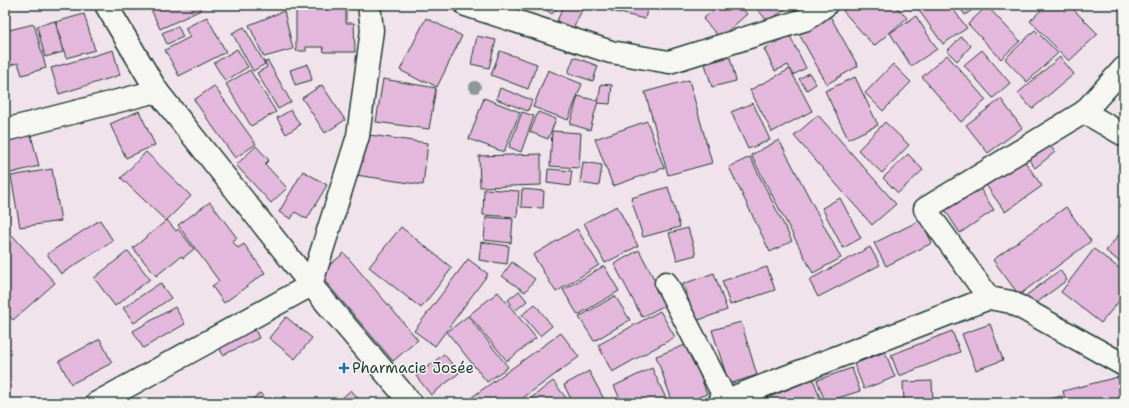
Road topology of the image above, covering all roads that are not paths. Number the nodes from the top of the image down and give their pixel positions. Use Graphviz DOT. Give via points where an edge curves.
graph roads {
  1 [pos="106,5"];
  2 [pos="369,5"];
  3 [pos="466,5"];
  4 [pos="826,5"];
  5 [pos="1124,68"];
  6 [pos="157,91"];
  7 [pos="1084,112"];
  8 [pos="5,130"];
  9 [pos="1124,135"];
  10 [pos="666,283"];
  11 [pos="311,285"];
  12 [pos="989,298"];
  13 [pos="1124,365"];
  14 [pos="722,402"];
  15 [pos="97,403"];
  16 [pos="411,403"];
  1 -- 6 [label="street"];
  2 -- 11 [label="street" via="372,30 358,136"];
  3 -- 4 [label="street" via="611,52 669,62 806,19"];
  5 -- 7 [label="street"];
  6 -- 8 [label="street"];
  6 -- 11 [label="street"];
  7 -- 9 [label="street"];
  7 -- 12 [label="street" via="925,209"];
  10 -- 14 [label="street"];
  11 -- 15 [label="street"];
  11 -- 16 [label="street"];
  12 -- 13 [label="street" via="1011,302"];
  12 -- 14 [label="street"];
}
